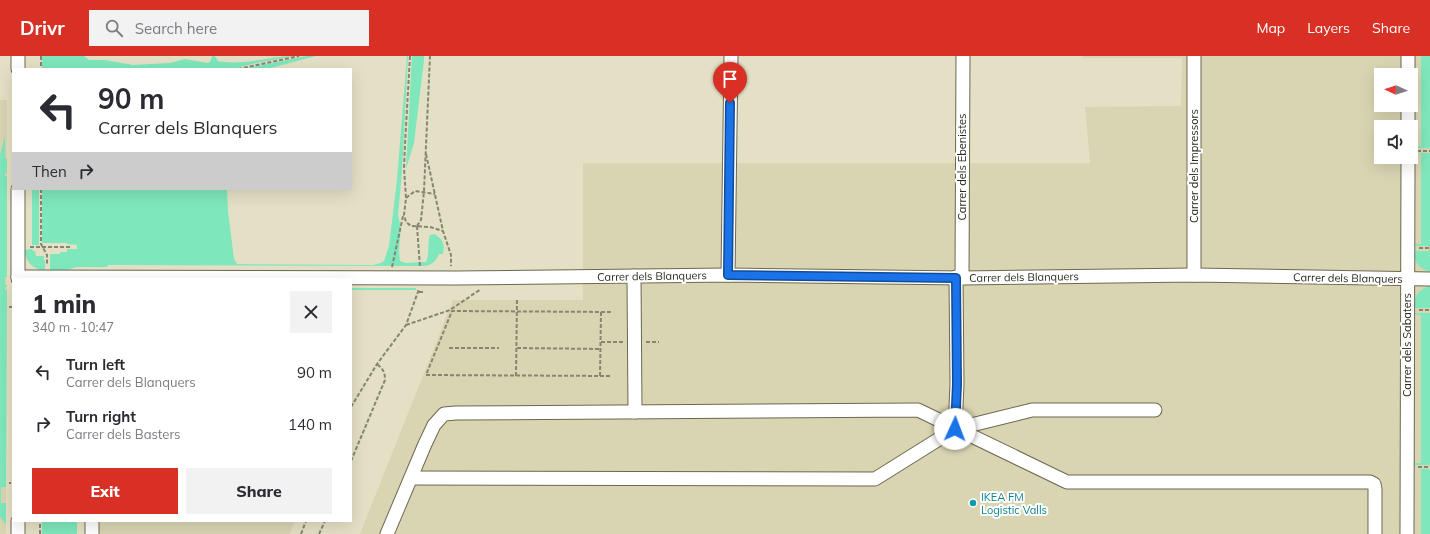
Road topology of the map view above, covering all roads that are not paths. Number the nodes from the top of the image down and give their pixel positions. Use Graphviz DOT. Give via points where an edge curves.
graph roads {
  1 [pos="18,56"];
  2 [pos="731,56"];
  3 [pos="963,56"];
  4 [pos="1194,56"];
  5 [pos="1408,56"];
  6 [pos="18,68"];
  7 [pos="1408,68"];
  8 [pos="1411,164"];
  9 [pos="18,190"];
  10 [pos="728,275"];
  11 [pos="1194,275"];
  12 [pos="634,276"];
  13 [pos="18,278"];
  14 [pos="91,278"];
  15 [pos="959,278"];
  16 [pos="1408,279"];
  17 [pos="1430,279"];
  18 [pos="1155,410"];
  19 [pos="635,412"];
  20 [pos="955,429"];
  21 [pos="411,478"];
  22 [pos="18,522"];
  23 [pos="92,522"];
  24 [pos="18,534"];
  25 [pos="92,534"];
  26 [pos="388,534"];
  27 [pos="1375,534"];
  28 [pos="1407,534"];
  1 -- 6 [label="street"];
  2 -- 10 [label="street"];
  3 -- 15 [label="street, Carrer dels Ebenistes"];
  4 -- 11 [label="street, Carrer dels Impressors"];
  5 -- 7 [label="street"];
  8 -- 16 [label="street, Carrer dels Sabaters"];
  9 -- 13 [label="street"];
  10 -- 12 [label="street, Carrer dels Blanquers"];
  10 -- 15 [label="street, Carrer dels Blanquers"];
  11 -- 15 [label="street, Carrer dels Blanquers"];
  11 -- 16 [label="street, Carrer dels Blanquers"];
  12 -- 14 [label="street, Carrer dels Blanquers"];
  12 -- 19 [label="street"];
  13 -- 14 [label="street, Carrer dels Blanquers"];
  15 -- 20 [label="street, Carrer dels Ebenistes"];
  16 -- 17 [label="street, Carrer dels Blanquers"];
  16 -- 28 [label="street, Carrer dels Sabaters"];
  18 -- 20 [label="street" via="1032,410"];
  19 -- 20 [label="street" via="918,410"];
  19 -- 21 [label="street" via="444,414 434,424"];
  20 -- 21 [label="street" via="875,479"];
  20 -- 27 [label="street" via="1067,482 1370,482 1374,484 1375,489"];
  21 -- 26 [label="street"];
  22 -- 24 [label="street"];
  23 -- 25 [label="street"];
}
